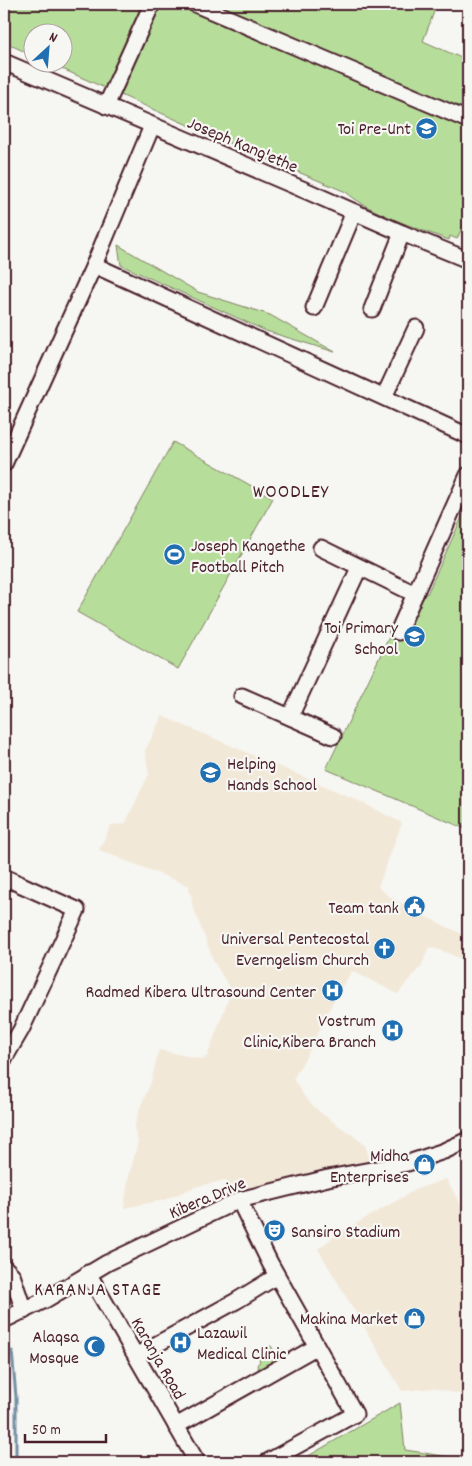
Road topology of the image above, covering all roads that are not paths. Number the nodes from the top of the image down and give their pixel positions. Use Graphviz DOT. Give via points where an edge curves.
graph roads {
  1 [pos="152,4"];
  2 [pos="195,4"];
  3 [pos="4,62"];
  4 [pos="106,106"];
  5 [pos="468,120"];
  6 [pos="152,126"];
  7 [pos="354,212"];
  8 [pos="402,233"];
  9 [pos="468,260"];
  10 [pos="94,264"];
  11 [pos="314,308"];
  12 [pos="372,309"];
  13 [pos="416,328"];
  14 [pos="384,397"];
  15 [pos="468,436"];
  16 [pos="4,464"];
  17 [pos="468,475"];
  18 [pos="321,548"];
  19 [pos="359,568"];
  20 [pos="415,594"];
  21 [pos="398,632"];
  22 [pos="242,696"];
  23 [pos="290,717"];
  24 [pos="333,736"];
  25 [pos="4,877"];
  26 [pos="4,1059"];
  27 [pos="468,1140"];
  28 [pos="239,1200"];
  29 [pos="4,1267"];
  30 [pos="88,1273"];
  31 [pos="277,1276"];
  32 [pos="24,1310"];
  33 [pos="4,1320"];
  34 [pos="316,1347"];
  35 [pos="137,1355"];
  36 [pos="176,1426"];
  37 [pos="197,1462"];
  38 [pos="267,1462"];
  1 -- 4 [label="street"];
  2 -- 5 [label="street"];
  3 -- 4 [label="street, Joseph Kang'ethe"];
  4 -- 6 [label="street, Joseph Kang'ethe"];
  6 -- 7 [label="street, Joseph Kang'ethe"];
  6 -- 10 [label="street"];
  7 -- 8 [label="street, Joseph Kang'ethe"];
  7 -- 11 [label="street"];
  8 -- 9 [label="street, Joseph Kang'ethe"];
  8 -- 12 [label="street"];
  10 -- 14 [label="street"];
  10 -- 16 [label="street"];
  13 -- 14 [label="street"];
  14 -- 15 [label="street"];
  17 -- 20 [label="street"];
  18 -- 19 [label="street"];
  19 -- 20 [label="street"];
  19 -- 23 [label="street"];
  20 -- 21 [label="street"];
  22 -- 23 [label="street"];
  23 -- 24 [label="street"];
  25 -- 26 [label="street" via="77,910 21,1030"];
  27 -- 28 [label="street, Kibera Drive" via="408,1163"];
  28 -- 30 [label="street, Kibera Drive"];
  28 -- 31 [label="street"];
  29 -- 32 [label="street" via="12,1275"];
  30 -- 32 [label="street, Kibera Drive"];
  30 -- 35 [label="street, Karanja Road"];
  31 -- 34 [label="street"];
  31 -- 35 [label="street"];
  32 -- 33 [label="street, Kibera Drive"];
  34 -- 36 [label="street"];
  34 -- 38 [label="street" via="355,1414"];
  35 -- 36 [label="street, Karanja Road"];
  36 -- 37 [label="street, Karanja Road"];
}
